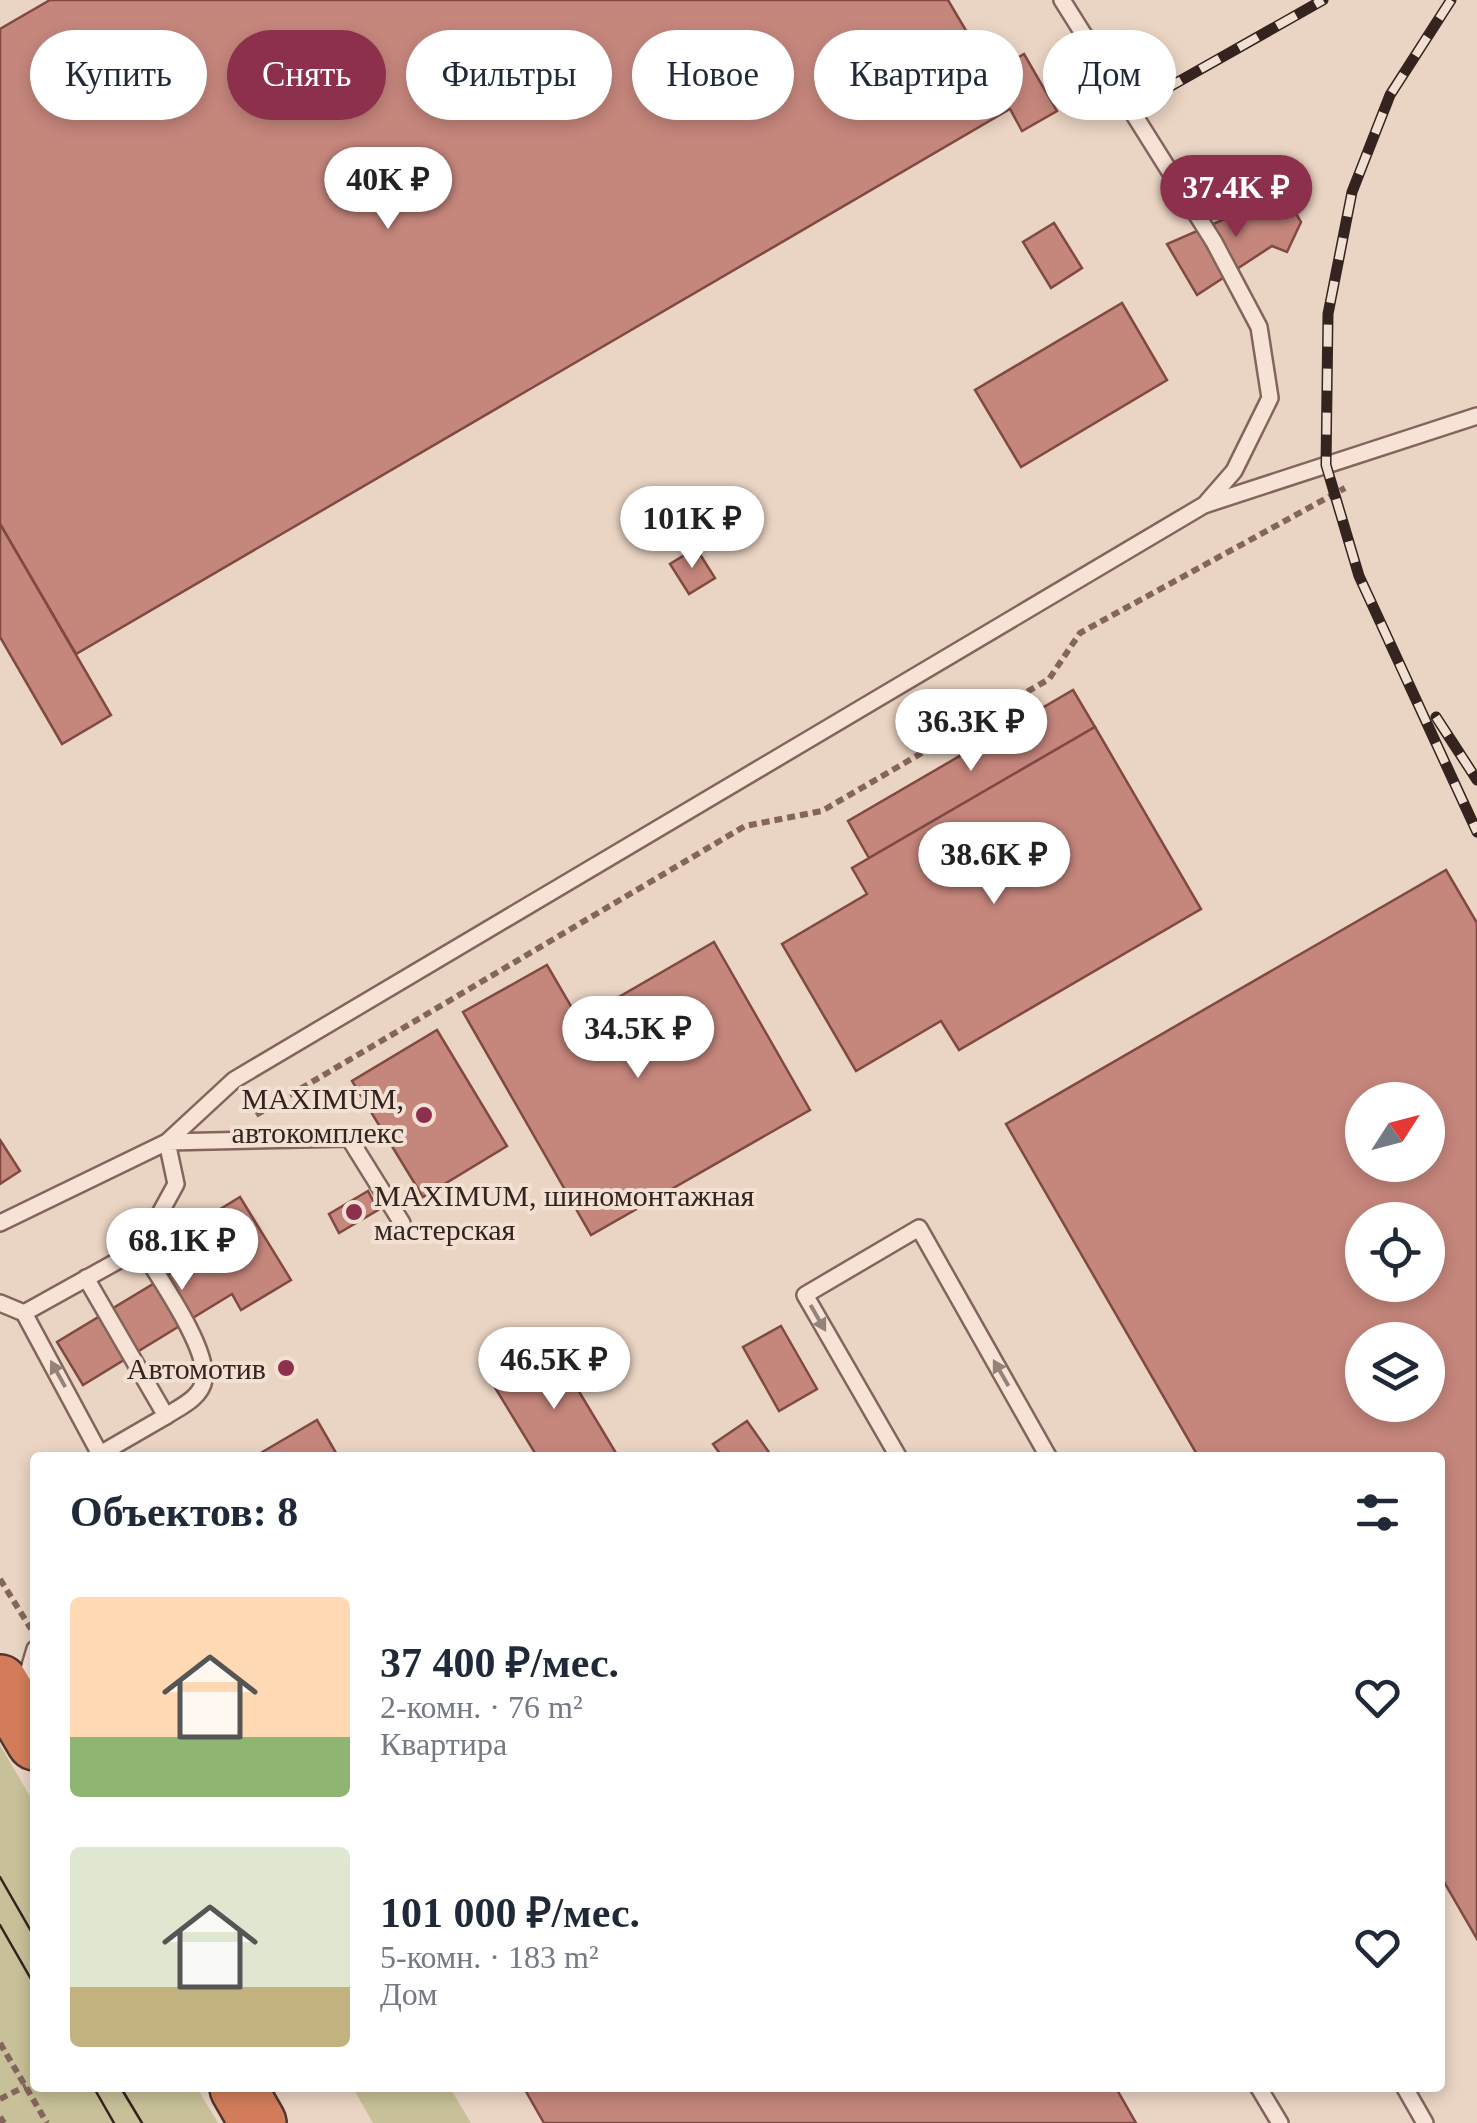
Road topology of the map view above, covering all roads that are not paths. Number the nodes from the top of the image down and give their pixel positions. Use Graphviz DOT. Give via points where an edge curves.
graph roads {
  1 [pos="1062,0"];
  2 [pos="1477,416"];
  3 [pos="1204,505"];
  4 [pos="167,1142"];
  5 [pos="0,1223"];
  6 [pos="402,1223"];
  7 [pos="142,1248"];
  8 [pos="86,1278"];
  9 [pos="0,1304"];
  10 [pos="24,1313"];
  11 [pos="166,1416"];
  12 [pos="100,1452"];
  13 [pos="107,1452"];
  14 [pos="895,1452"];
  15 [pos="1046,1452"];
  16 [pos="30,1666"];
  17 [pos="17,1712"];
  18 [pos="240,2092"];
  19 [pos="1261,2092"];
  20 [pos="1407,2092"];
  21 [pos="258,2123"];
  22 [pos="1280,2123"];
  23 [pos="1425,2123"];
  1 -- 3 [label="lane" via="1214,242 1259,327 1270,398 1234,471"];
  2 -- 3 [label="lane"];
  3 -- 4 [label="lane" via="234,1080"];
  4 -- 5 [label="lane"];
  4 -- 6 [label="lane" via="350,1138"];
  4 -- 7 [label="lane" via="176,1184"];
  7 -- 8 [label="lane"];
  7 -- 11 [label="lane" via="202,1356 204,1382 192,1400"];
  8 -- 10 [label="lane"];
  8 -- 11 [label="lane"];
  9 -- 10 [label="lane"];
  12 -- 10 [label="lane, one-way"];
  11 -- 13 [label="lane"];
  15 -- 14 [label="lane, one-way" via="919,1228 805,1295"];
  16 -- 17 [label="lane"];
  18 -- 21 [label="highway"];
  19 -- 22 [label="lane"];
  20 -- 23 [label="lane"];
}
